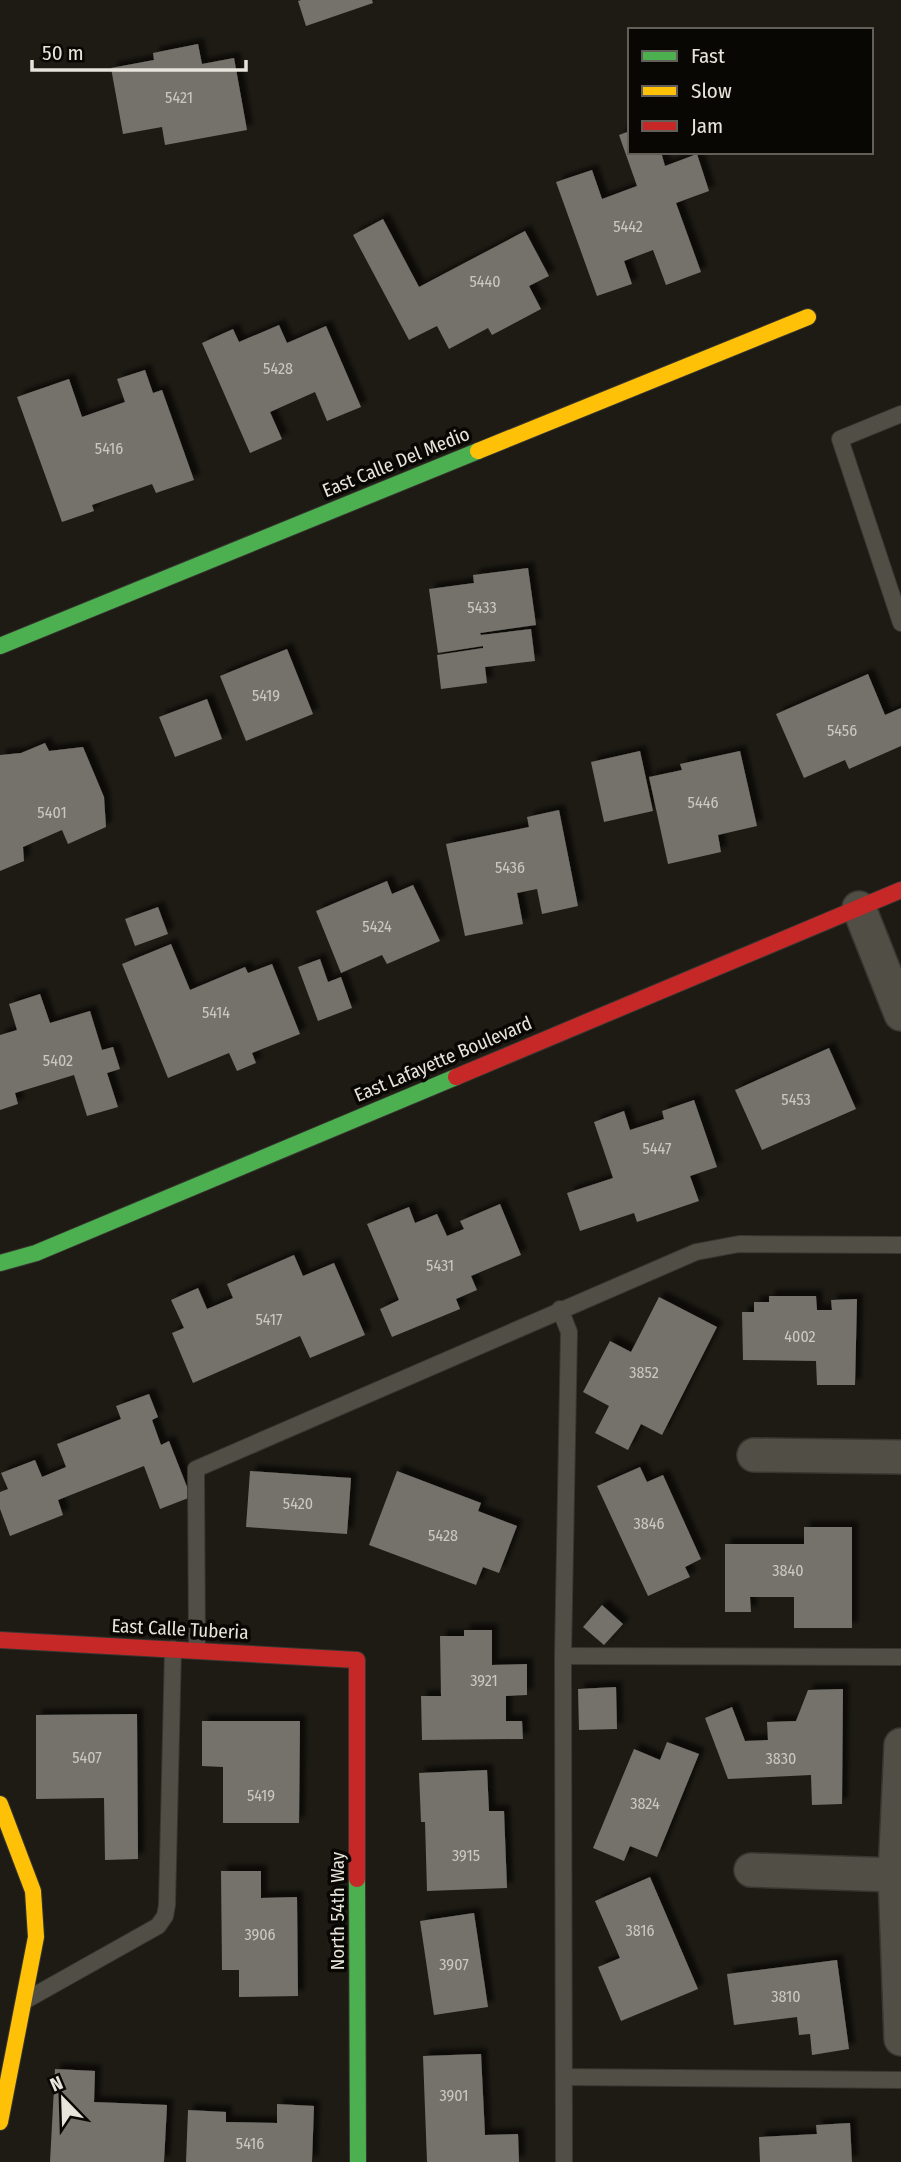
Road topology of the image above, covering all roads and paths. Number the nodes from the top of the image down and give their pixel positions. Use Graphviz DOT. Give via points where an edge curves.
graph roads {
  1 [pos="808,317"];
  2 [pos="901,414"];
  3 [pos="901,623"];
  4 [pos="0,646"];
  5 [pos="901,890"];
  6 [pos="859,908"];
  7 [pos="901,1014"];
  8 [pos="901,1245"];
  9 [pos="0,1263"];
  10 [pos="560,1310"];
  11 [pos="754,1455"];
  12 [pos="901,1457"];
  13 [pos="0,1640"];
  14 [pos="173,1650"];
  15 [pos="197,1651"];
  16 [pos="563,1656"];
  17 [pos="901,1657"];
  18 [pos="358,1660"];
  19 [pos="901,1745"];
  20 [pos="0,1804"];
  21 [pos="6,1833"];
  22 [pos="751,1870"];
  23 [pos="895,1875"];
  24 [pos="23,2001"];
  25 [pos="8,2036"];
  26 [pos="901,2039"];
  27 [pos="564,2077"];
  28 [pos="901,2080"];
  29 [pos="0,2122"];
  30 [pos="358,2162"];
  31 [pos="564,2162"];
  1 -- 4 [label="street, East Calle Del Medio"];
  2 -- 3 [label="lane" via="840,439"];
  5 -- 6 [label="street, East Lafayette Boulevard"];
  6 -- 7 [label="street"];
  6 -- 9 [label="street, East Lafayette Boulevard" via="36,1253"];
  8 -- 10 [label="lane" via="739,1244 696,1252"];
  10 -- 15 [label="lane" via="196,1469"];
  10 -- 16 [label="lane" via="569,1332"];
  11 -- 12 [label="street"];
  13 -- 14 [label="street, East Calle Tuberia"];
  14 -- 15 [label="street, East Calle Tuberia"];
  14 -- 24 [label="lane" via="165,1916 158,1926"];
  15 -- 18 [label="street, East Calle Tuberia"];
  16 -- 17 [label="lane"];
  16 -- 27 [label="lane"];
  18 -- 30 [label="street, North 54th Way"];
  19 -- 23 [label="street"];
  20 -- 21 [label="street"];
  21 -- 24 [label="street" via="33,1891 36,1937"];
  22 -- 23 [label="street"];
  23 -- 26 [label="street"];
  24 -- 25 [label="street"];
  25 -- 29 [label="street"];
  27 -- 28 [label="lane"];
  27 -- 31 [label="lane"];
}
